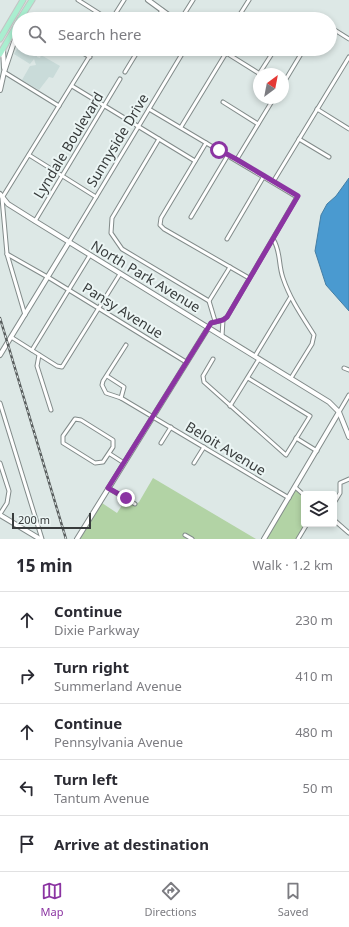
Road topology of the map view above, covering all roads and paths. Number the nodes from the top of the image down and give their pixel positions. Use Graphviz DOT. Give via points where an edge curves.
graph roads {
  1 [pos="23,0"];
  2 [pos="32,0"];
  3 [pos="78,0"];
  4 [pos="124,0"];
  5 [pos="193,0"];
  6 [pos="249,0"];
  7 [pos="151,1"];
  8 [pos="162,10"];
  9 [pos="16,12"];
  10 [pos="25,12"];
  11 [pos="97,12"];
  12 [pos="116,12"];
  13 [pos="165,12"];
  14 [pos="185,12"];
  15 [pos="242,12"];
  16 [pos="12,18"];
  17 [pos="9,23"];
  18 [pos="337,31"];
  19 [pos="12,35"];
  20 [pos="0,39"];
  21 [pos="349,39"];
  22 [pos="12,48"];
  23 [pos="3,49"];
  24 [pos="0,54"];
  25 [pos="135,56"];
  26 [pos="180,56"];
  27 [pos="223,56"];
  28 [pos="233,56"];
  29 [pos="271,56"];
  30 [pos="300,56"];
  31 [pos="90,57"];
  32 [pos="349,57"];
  33 [pos="264,68"];
  34 [pos="253,69"];
  35 [pos="4,72"];
  36 [pos="125,72"];
  37 [pos="289,74"];
  38 [pos="120,79"];
  39 [pos="72,86"];
  40 [pos="0,90"];
  41 [pos="223,102"];
  42 [pos="270,104"];
  43 [pos="59,106"];
  44 [pos="104,107"];
  45 [pos="149,109"];
  46 [pos="317,109"];
  47 [pos="258,124"];
  48 [pos="138,127"];
  49 [pos="181,128"];
  50 [pos="349,129"];
  51 [pos="159,139"];
  52 [pos="299,139"];
  53 [pos="206,143"];
  54 [pos="29,155"];
  55 [pos="228,155"];
  56 [pos="329,157"];
  57 [pos="236,159"];
  58 [pos="196,161"];
  59 [pos="62,176"];
  60 [pos="264,176"];
  61 [pos="273,182"];
  62 [pos="1,196"];
  63 [pos="96,196"];
  64 [pos="191,217"];
  65 [pos="35,221"];
  66 [pos="227,239"];
  67 [pos="273,239"];
  68 [pos="69,242"];
  69 [pos="7,254"];
  70 [pos="90,255"];
  71 [pos="230,267"];
  72 [pos="120,274"];
  73 [pos="48,278"];
  74 [pos="249,278"];
  75 [pos="68,290"];
  76 [pos="290,298"];
  77 [pos="209,301"];
  78 [pos="99,309"];
  79 [pos="25,315"];
  80 [pos="223,320"];
  81 [pos="215,321"];
  82 [pos="208,328"];
  83 [pos="222,336"];
  84 [pos="11,337"];
  85 [pos="126,345"];
  86 [pos="32,350"];
  87 [pos="0,355"];
  88 [pos="40,355"];
  89 [pos="255,356"];
  90 [pos="213,359"];
  91 [pos="259,359"];
  92 [pos="186,362"];
  93 [pos="344,368"];
  94 [pos="349,370"];
  95 [pos="107,376"];
  96 [pos="248,378"];
  97 [pos="291,378"];
  98 [pos="349,395"];
  99 [pos="120,398"];
  100 [pos="0,403"];
  101 [pos="230,406"];
  102 [pos="51,410"];
  103 [pos="339,412"];
  104 [pos="152,416"];
  105 [pos="171,427"];
  106 [pos="349,437"];
  107 [pos="296,438"];
  108 [pos="161,443"];
  109 [pos="204,447"];
  110 [pos="316,451"];
  111 [pos="110,454"];
  112 [pos="0,463"];
  113 [pos="124,463"];
  114 [pos="194,463"];
  115 [pos="349,479"];
  116 [pos="295,487"];
  117 [pos="108,488"];
  118 [pos="301,492"];
  119 [pos="289,498"];
  120 [pos="337,498"];
  121 [pos="135,504"];
  122 [pos="0,514"];
  123 [pos="337,523"];
  124 [pos="305,527"];
  125 [pos="349,533"];
  126 [pos="185,535"];
  127 [pos="41,539"];
  128 [pos="77,539"];
  129 [pos="192,539"];
  130 [pos="264,539"];
  131 [pos="298,539"];
  1 -- 9 [label="main road"];
  2 -- 10 [label="main road"];
  3 -- 11 [label="street"];
  4 -- 12 [label="street"];
  5 -- 14 [label="street"];
  6 -- 15 [label="street"];
  7 -- 8 [label="street"];
  8 -- 13 [label="street"];
  16 -- 17 [label="main road"];
  17 -- 20 [label="main road"];
  17 -- 23 [label="main road"];
  18 -- 21 [label="street"];
  19 -- 23 [label="main road"];
  22 -- 35 [label="street"];
  23 -- 24 [label="main road"];
  23 -- 35 [label="street"];
  25 -- 36 [label="street"];
  26 -- 45 [label="street, Sunnyside Drive"];
  27 -- 49 [label="street"];
  28 -- 34 [label="street"];
  29 -- 33 [label="street"];
  30 -- 37 [label="street"];
  31 -- 39 [label="street"];
  32 -- 46 [label="street"];
  35 -- 40 [label="street"];
  35 -- 43 [label="street"];
  38 -- 44 [label="street, Lyndale Boulevard"];
  39 -- 43 [label="street"];
  39 -- 44 [label="street"];
  41 -- 47 [label="street"];
  42 -- 47 [label="street"];
  43 -- 54 [label="street"];
  44 -- 48 [label="street"];
  44 -- 59 [label="street, Lyndale Boulevard"];
  45 -- 48 [label="street, Sunnyside Drive"];
  45 -- 49 [label="street"];
  46 -- 50 [label="street"];
  46 -- 52 [label="street"];
  47 -- 57 [label="street"];
  48 -- 51 [label="street"];
  48 -- 63 [label="street, Sunnyside Drive"];
  49 -- 53 [label="street"];
  51 -- 58 [label="street"];
  51 -- 77 [label="street" via="112,218 111,233 122,249"];
  52 -- 56 [label="street"];
  52 -- 61 [label="street"];
  53 -- 55 [label="street"];
  53 -- 58 [label="street"];
  54 -- 59 [label="street"];
  54 -- 62 [label="street"];
  55 -- 57 [label="street"];
  55 -- 64 [label="street"];
  57 -- 60 [label="street"];
  58 -- 71 [label="street" via="161,218 160,225"];
  59 -- 63 [label="street"];
  59 -- 65 [label="street, Lyndale Boulevard"];
  60 -- 61 [label="street"];
  60 -- 66 [label="street"];
  61 -- 67 [label="street" via="298,196"];
  62 -- 65 [label="street, North Park Avenue"];
  62 -- 69 [label="street"];
  63 -- 68 [label="street, Sunnyside Drive"];
  65 -- 68 [label="street, North Park Avenue"];
  67 -- 74 [label="street"];
  67 -- 76 [label="street"];
  68 -- 70 [label="street, North Park Avenue"];
  68 -- 73 [label="street"];
  69 -- 73 [label="street, Pansy Avenue"];
  69 -- 79 [label="street"];
  70 -- 72 [label="street, North Park Avenue"];
  70 -- 75 [label="street"];
  71 -- 74 [label="street"];
  71 -- 77 [label="street"];
  72 -- 78 [label="street"];
  72 -- 82 [label="street, North Park Avenue"];
  73 -- 75 [label="street, Pansy Avenue"];
  73 -- 79 [label="street"];
  74 -- 80 [label="street"];
  75 -- 78 [label="street, Pansy Avenue"];
  75 -- 86 [label="street"];
  76 -- 89 [label="street"];
  76 -- 97 [label="street" via="314,335 314,340"];
  77 -- 81 [label="street"];
  78 -- 88 [label="street" via="62,367"];
  78 -- 92 [label="street, Pansy Avenue"];
  79 -- 84 [label="street"];
  80 -- 81 [label="street"];
  80 -- 83 [label="street"];
  81 -- 82 [label="street"];
  82 -- 83 [label="street, North Park Avenue"];
  82 -- 92 [label="street"];
  83 -- 89 [label="street, North Park Avenue"];
  84 -- 86 [label="street"];
  84 -- 87 [label="street"];
  85 -- 95 [label="street"];
  86 -- 88 [label="street"];
  88 -- 102 [label="street" via="37,366"];
  89 -- 91 [label="street, North Park Avenue"];
  90 -- 101 [label="street" via="202,379"];
  91 -- 96 [label="street"];
  91 -- 97 [label="street, North Park Avenue"];
  92 -- 104 [label="street"];
  93 -- 94 [label="street"];
  95 -- 99 [label="street" via="124,387"];
  95 -- 99 [label="street, Beloit Avenue" via="102,385 103,389"];
  96 -- 101 [label="street"];
  96 -- 107 [label="street" via="310,416"];
  97 -- 103 [label="street, North Park Avenue" via="329,402"];
  98 -- 103 [label="street"];
  99 -- 104 [label="street, Beloit Avenue"];
  100 -- 127 [label="street"];
  101 -- 107 [label="street" via="286,455"];
  103 -- 106 [label="street, North Park Avenue"];
  103 -- 110 [label="street"];
  104 -- 105 [label="street, Beloit Avenue"];
  104 -- 113 [label="street"];
  105 -- 108 [label="street"];
  105 -- 109 [label="street, Beloit Avenue"];
  107 -- 110 [label="street"];
  109 -- 114 [label="street"];
  109 -- 119 [label="street, Beloit Avenue"];
  110 -- 116 [label="street"];
  111 -- 111 [label="street" via="114,440 81,420 75,419 62,439 64,444 95,463 103,462"];
  111 -- 113 [label="street"];
  112 -- 122 [label="street" via="9,491 7,503"];
  113 -- 117 [label="street"];
  115 -- 120 [label="street" via="340,482 340,493"];
  116 -- 118 [label="street"];
  116 -- 119 [label="street"];
  117 -- 121 [label="street"];
  117 -- 128 [label="street"];
  119 -- 130 [label="street"];
  122 -- 127 [label="street"];
  123 -- 125 [label="street"];
  124 -- 131 [label="street"];
  126 -- 129 [label="street"];
}
